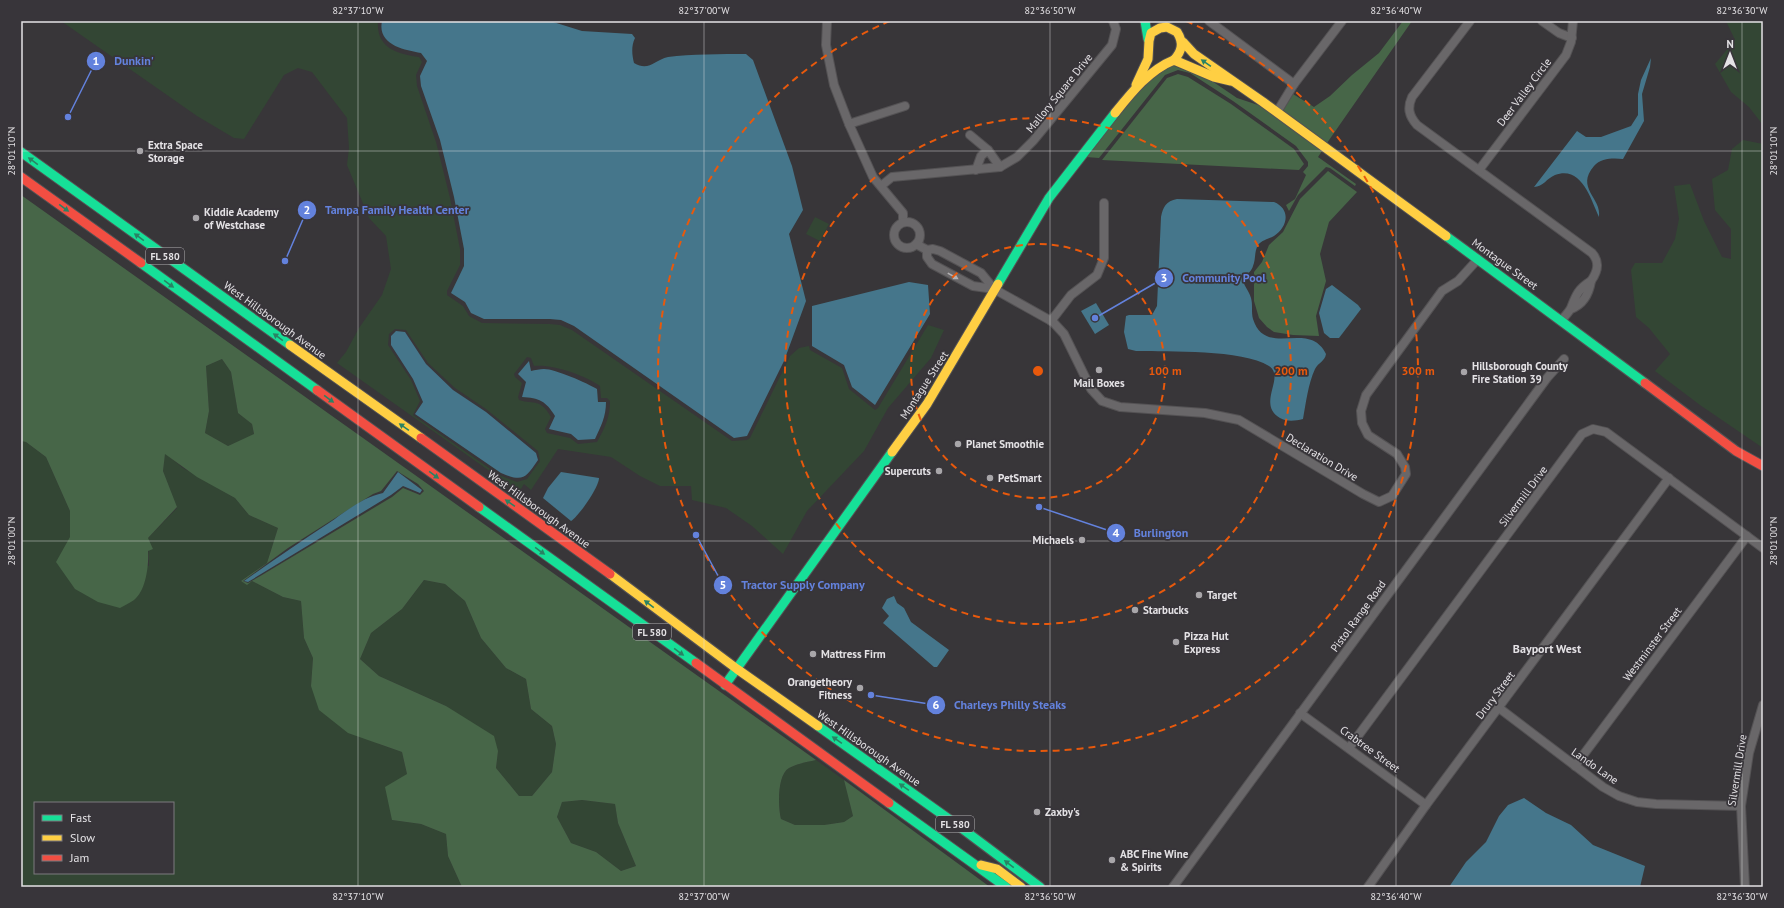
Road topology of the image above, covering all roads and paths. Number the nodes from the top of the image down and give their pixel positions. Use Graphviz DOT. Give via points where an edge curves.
graph roads {
  1 [pos="827,21"];
  2 [pos="1113,21"];
  3 [pos="1145,21"];
  4 [pos="1209,21"];
  5 [pos="1334,21"];
  6 [pos="1342,21"];
  7 [pos="1470,21"];
  8 [pos="1542,21"];
  9 [pos="1573,21"];
  10 [pos="1162,24"];
  11 [pos="1334,32"];
  12 [pos="1572,38"];
  13 [pos="1148,39"];
  14 [pos="1183,42"];
  15 [pos="1174,60"];
  16 [pos="1231,81"];
  17 [pos="1294,84"];
  18 [pos="1133,91"];
  19 [pos="905,106"];
  20 [pos="1277,112"];
  21 [pos="849,124"];
  22 [pos="970,135"];
  23 [pos="988,150"];
  24 [pos="21,152"];
  25 [pos="1000,167"];
  26 [pos="976,170"];
  27 [pos="1479,170"];
  28 [pos="21,177"];
  29 [pos="881,186"];
  30 [pos="1104,203"];
  31 [pos="903,222"];
  32 [pos="916,244"];
  33 [pos="927,250"];
  34 [pos="1478,259"];
  35 [pos="994,289"];
  36 [pos="1051,321"];
  37 [pos="1561,321"];
  38 [pos="1564,359"];
  39 [pos="1763,466"];
  40 [pos="1669,478"];
  41 [pos="1747,536"];
  42 [pos="1763,548"];
  43 [pos="737,669"];
  44 [pos="725,685"];
  45 [pos="1763,705"];
  46 [pos="1499,708"];
  47 [pos="1300,713"];
  48 [pos="1349,748"];
  49 [pos="1575,766"];
  50 [pos="1426,804"];
  51 [pos="1741,806"];
  52 [pos="969,861"];
  53 [pos="1006,887"];
  54 [pos="1022,887"];
  55 [pos="1040,887"];
  56 [pos="1173,887"];
  57 [pos="1368,887"];
  58 [pos="1745,887"];
  1 -- 21 [label="street" via="826,45 833,78"];
  2 -- 25 [label="street, Mallory Square Drive" via="1116,29 1112,45 1033,141 1018,157"];
  3 -- 13 [label="main road"];
  4 -- 17 [label="street"];
  5 -- 11 [label="street"];
  6 -- 11 [label="street"];
  7 -- 27 [label="street" via="1412,97 1409,109 1410,116 1417,125"];
  8 -- 12 [label="street" via="1559,33"];
  9 -- 12 [label="street, Deer Valley Circle"];
  10 -- 13 [label="main road"];
  10 -- 14 [label="main road, Montague Street" via="1177,32"];
  11 -- 17 [label="street"];
  12 -- 27 [label="street, Deer Valley Circle" via="1566,55"];
  13 -- 18 [label="main road, Montague Street" via="1148,59"];
  14 -- 15 [label="main road" via="1181,52"];
  16 -- 14 [label="main road, Montague Street, one-way" via="1194,54"];
  15 -- 16 [label="main road, Montague Street" via="1214,77"];
  15 -- 18 [label="main road, Montague Street" via="1161,65"];
  16 -- 20 [label="main road, Montague Street"];
  17 -- 20 [label="street"];
  18 -- 35 [label="main road, Montague Street" via="1090,143 1050,198"];
  19 -- 21 [label="street"];
  20 -- 34 [label="main road, Montague Street"];
  21 -- 29 [label="street" via="872,178"];
  22 -- 23 [label="street"];
  23 -- 25 [label="street"];
  23 -- 26 [label="street" via="981,156"];
  43 -- 24 [label="main road, West Hillsborough Avenue / FL 580, one-way" via="577,550"];
  25 -- 26 [label="street, Mallory Square Drive"];
  26 -- 29 [label="street, Mallory Square Drive" via="892,177"];
  27 -- 37 [label="street" via="1596,257 1598,269 1591,281 1589,292 1580,306 1571,309"];
  28 -- 44 [label="main road, FL 580, one-way"];
  29 -- 31 [label="street" via="903,213"];
  30 -- 36 [label="street" via="1104,258 1097,275 1071,295"];
  31 -- 32 [label="street" via="914,224 920,233"];
  31 -- 32 [label="street" via="897,226 893,235 897,244 908,248"];
  32 -- 33 [label="street"];
  33 -- 35 [label="street" via="940,251 981,273"];
  33 -- 35 [label="street, one-way" via="927,257 932,264 973,286"];
  34 -- 36 [label="street, Declaration Drive" via="1458,281 1442,291 1366,395 1361,411 1362,423 1368,434 1398,454 1406,467 1406,474 1392,496 1379,502 1239,420 1205,413 1120,407 1102,401 1091,389 1064,334"];
  34 -- 37 [label="main road, Montague Street"];
  35 -- 36 [label="street, Declaration Drive"];
  35 -- 43 [label="main road, Montague Street" via="927,404"];
  37 -- 39 [label="main road, Montague Street" via="1736,451"];
  38 -- 47 [label="street, Pistol Range Road" via="1547,378"];
  40 -- 41 [label="street, Silvermill Drive"];
  40 -- 46 [label="street, Drury Street"];
  40 -- 48 [label="street, Silvermill Drive" via="1606,432 1593,429 1582,434"];
  41 -- 42 [label="street, Silvermill Drive"];
  41 -- 49 [label="street, Westminster Street"];
  43 -- 44 [label="main road, Montague Street"];
  55 -- 43 [label="main road, West Hillsborough Avenue / FL 580, one-way"];
  44 -- 52 [label="main road, FL 580"];
  45 -- 51 [label="street, Silvermill Drive" via="1749,753"];
  46 -- 49 [label="street, Lando Lane"];
  46 -- 50 [label="street, Drury Street"];
  47 -- 48 [label="street, Crabtree Street"];
  47 -- 56 [label="street, Pistol Range Road"];
  48 -- 50 [label="street, Crabtree Street"];
  49 -- 51 [label="street, Lando Lane" via="1608,790 1637,802"];
  50 -- 57 [label="street, Drury Street"];
  51 -- 58 [label="street, Silvermill Drive"];
  52 -- 53 [label="main road, FL 580"];
  52 -- 54 [label="main road" via="996,870"];
}
